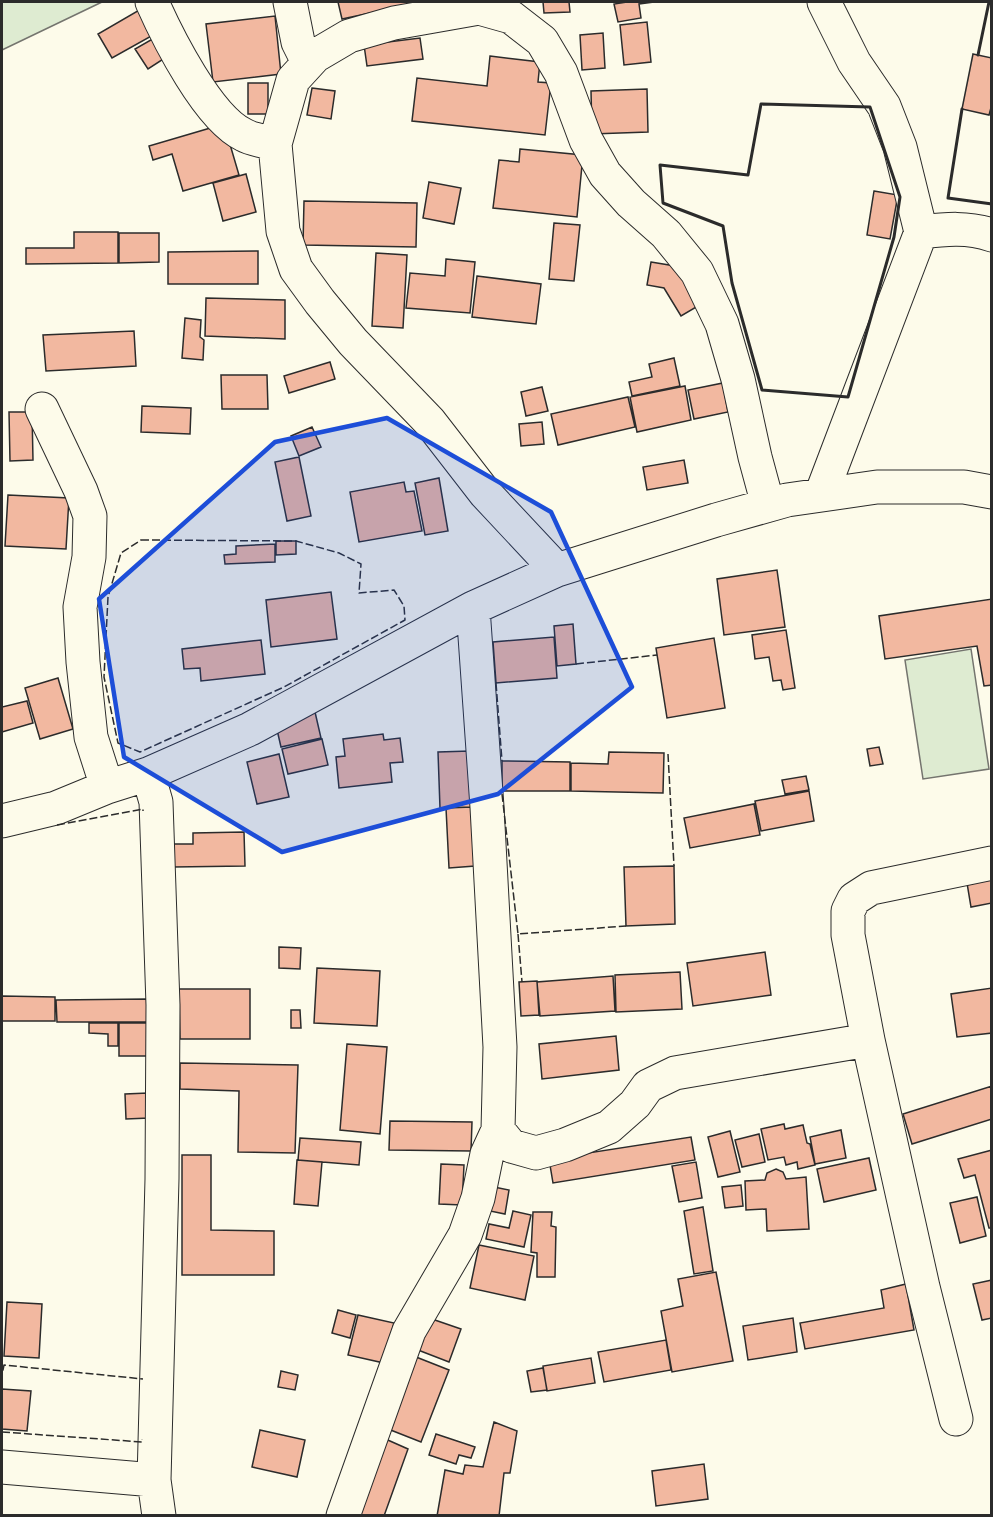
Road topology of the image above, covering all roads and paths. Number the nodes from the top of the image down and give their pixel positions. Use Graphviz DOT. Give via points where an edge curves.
graph roads {
  1 [pos="152,2"];
  2 [pos="290,2"];
  3 [pos="824,2"];
  4 [pos="479,5"];
  5 [pos="308,62"];
  6 [pos="275,144"];
  7 [pos="921,232"];
  8 [pos="992,235"];
  9 [pos="42,409"];
  10 [pos="992,492"];
  11 [pos="821,495"];
  12 [pos="768,505"];
  13 [pos="556,570"];
  14 [pos="473,608"];
  15 [pos="148,774"];
  16 [pos="107,787"];
  17 [pos="2,821"];
  18 [pos="992,863"];
  19 [pos="868,1040"];
  20 [pos="498,1130"];
  21 [pos="956,1419"];
  22 [pos="2,1467"];
  23 [pos="154,1480"];
  24 [pos="159,1515"];
  25 [pos="343,1515"];
  1 -- 6 [label="street" via="190,73 222,118 243,135"];
  2 -- 5 [label="street" via="298,42"];
  3 -- 7 [label="street" via="854,62 884,106 900,147"];
  4 -- 5 [label="street" via="349,36"];
  4 -- 12 [label="street" via="511,17 542,41 561,73 586,140 605,174 666,234 697,272 722,324"];
  5 -- 6 [label="street" via="292,81"];
  6 -- 13 [label="street" via="283,231 296,269 347,334 430,422 485,493"];
  7 -- 8 [label="street" via="950,228"];
  7 -- 11 [label="street"];
  9 -- 16 [label="street" via="90,516 89,557 80,607 83,662 91,737"];
  10 -- 11 [label="street" via="964,487 878,488"];
  11 -- 12 [label="street"];
  12 -- 13 [label="street"];
  13 -- 14 [label="street"];
  14 -- 15 [label="street" via="250,729"];
  14 -- 20 [label="street" via="501,1047"];
  15 -- 16 [label="street"];
  15 -- 23 [label="street" via="156,802 163,1005"];
  16 -- 17 [label="street" via="56,808"];
  18 -- 19 [label="street" via="871,888 854,898 848,935"];
  19 -- 20 [label="street" via="675,1073 648,1086 609,1127 536,1153 511,1146"];
  19 -- 21 [label="street"];
  20 -- 25 [label="street" via="487,1154 465,1235 409,1331"];
  22 -- 23 [label="street"];
  23 -- 24 [label="street"];
}
